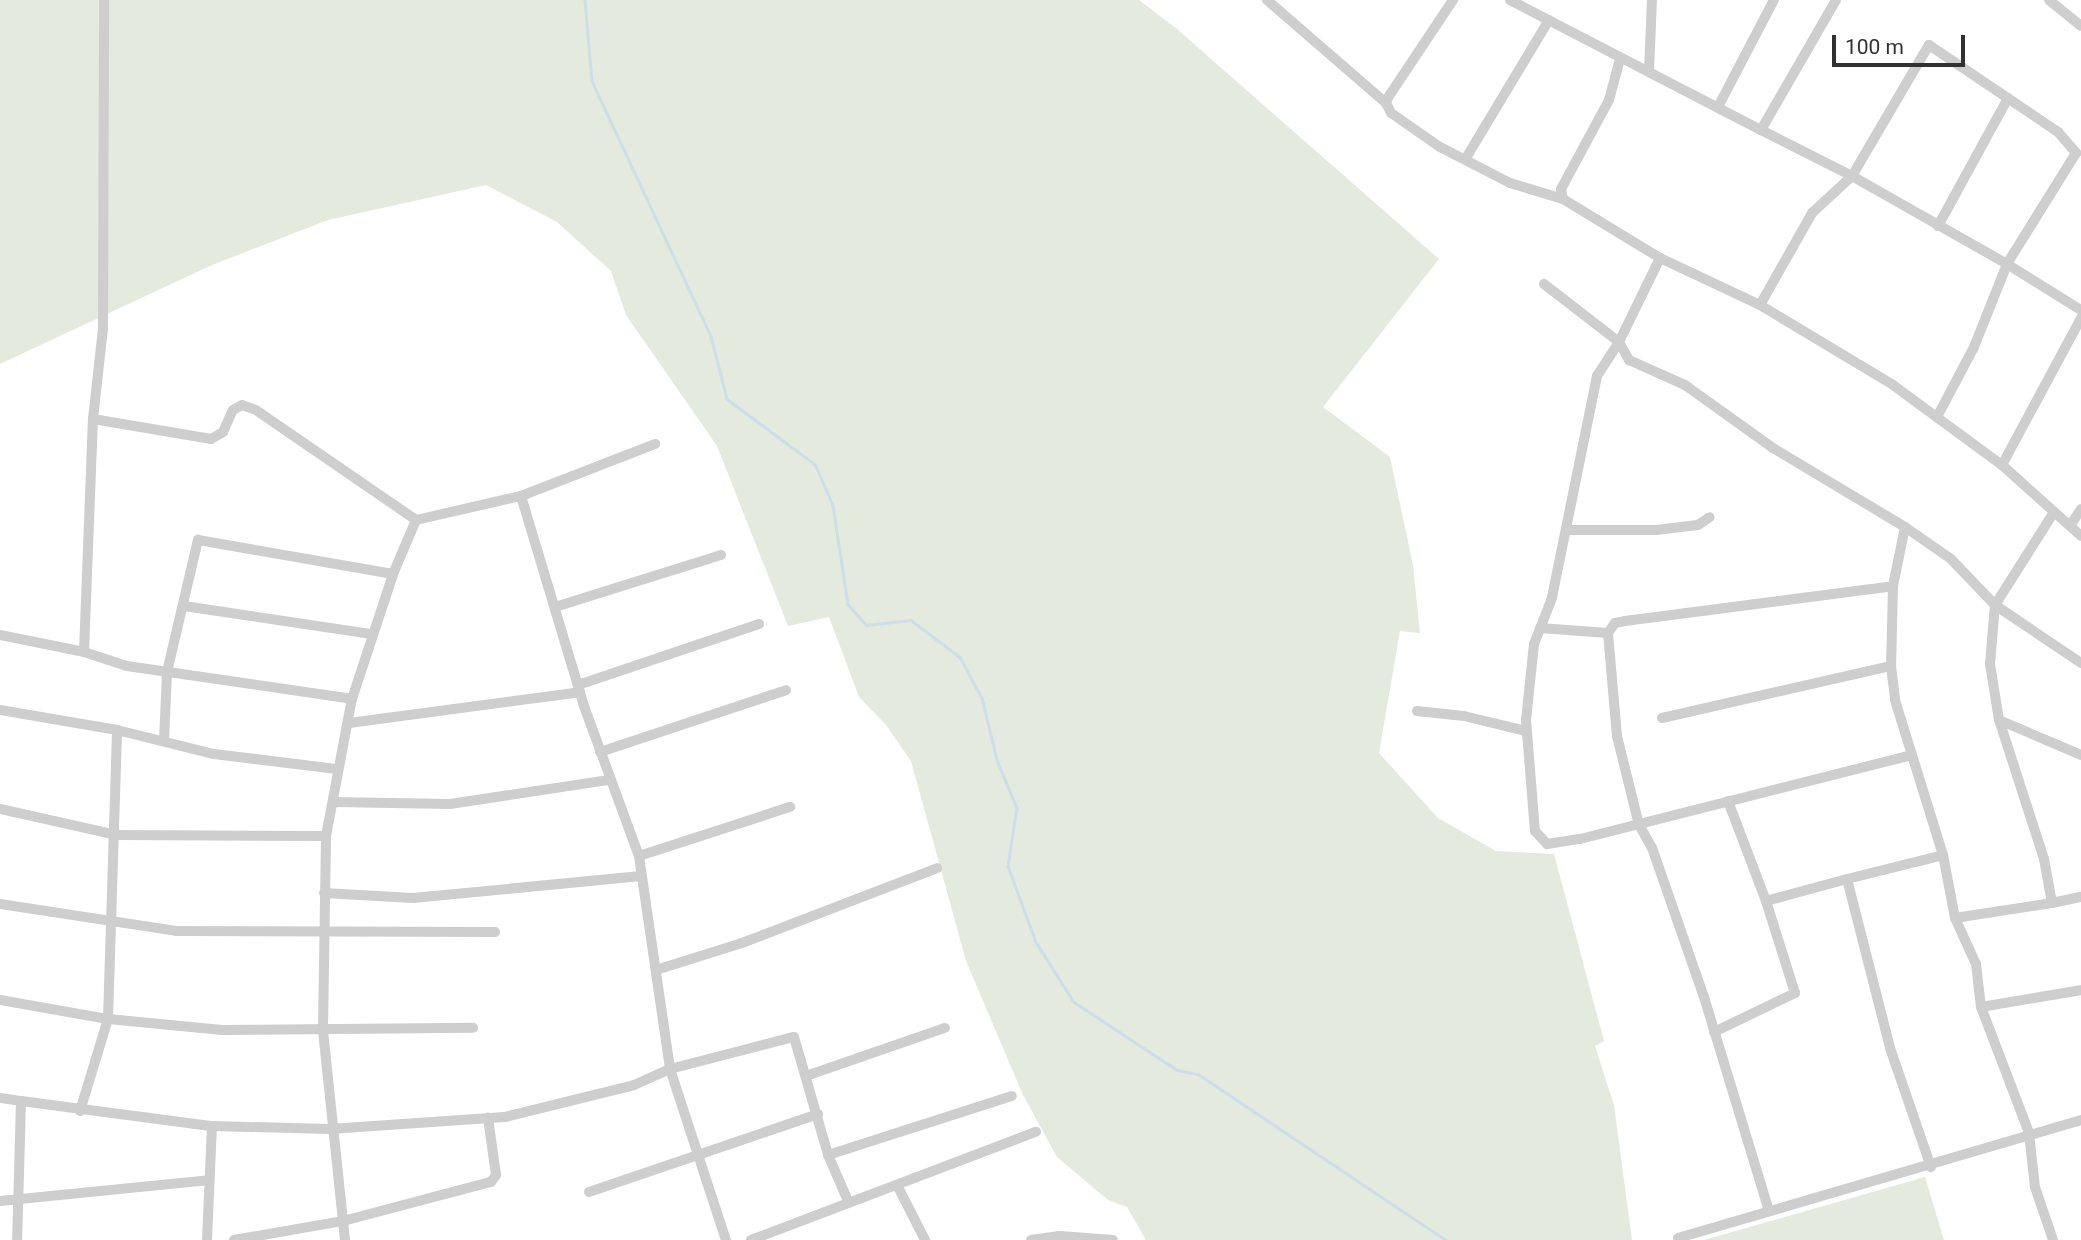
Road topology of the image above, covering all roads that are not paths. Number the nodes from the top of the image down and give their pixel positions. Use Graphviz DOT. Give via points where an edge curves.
graph roads {
  1 [pos="104,0"];
  2 [pos="1266,0"];
  3 [pos="1453,0"];
  4 [pos="1510,0"];
  5 [pos="1652,0"];
  6 [pos="1774,0"];
  7 [pos="1836,0"];
  8 [pos="2049,0"];
  9 [pos="1549,20"];
  10 [pos="2081,26"];
  11 [pos="1620,59"];
  12 [pos="1649,71"];
  13 [pos="2008,98"];
  14 [pos="1386,103"];
  15 [pos="1719,105"];
  16 [pos="1761,130"];
  17 [pos="1466,158"];
  18 [pos="1852,176"];
  19 [pos="1563,199"];
  20 [pos="1938,226"];
  21 [pos="1660,258"];
  22 [pos="2007,264"];
  23 [pos="1544,284"];
  24 [pos="1760,304"];
  25 [pos="2081,310"];
  26 [pos="2081,318"];
  27 [pos="1619,342"];
  28 [pos="1937,417"];
  29 [pos="93,419"];
  30 [pos="655,444"];
  31 [pos="2002,465"];
  32 [pos="521,496"];
  33 [pos="2081,509"];
  34 [pos="2054,512"];
  35 [pos="1710,517"];
  36 [pos="416,520"];
  37 [pos="2070,526"];
  38 [pos="1905,527"];
  39 [pos="1566,530"];
  40 [pos="2081,536"];
  41 [pos="721,555"];
  42 [pos="393,574"];
  43 [pos="1894,586"];
  44 [pos="1995,605"];
  45 [pos="184,606"];
  46 [pos="555,607"];
  47 [pos="759,624"];
  48 [pos="1540,628"];
  49 [pos="372,634"];
  50 [pos="1608,634"];
  51 [pos="0,635"];
  52 [pos="85,652"];
  53 [pos="2081,663"];
  54 [pos="1891,666"];
  55 [pos="167,672"];
  56 [pos="579,688"];
  57 [pos="786,690"];
  58 [pos="352,699"];
  59 [pos="0,710"];
  60 [pos="1417,711"];
  61 [pos="1662,719"];
  62 [pos="1999,720"];
  63 [pos="349,723"];
  64 [pos="117,730"];
  65 [pos="1526,731"];
  66 [pos="164,741"];
  67 [pos="600,752"];
  68 [pos="2081,755"];
  69 [pos="1909,756"];
  70 [pos="337,769"];
  71 [pos="609,780"];
  72 [pos="1728,801"];
  73 [pos="333,802"];
  74 [pos="790,807"];
  75 [pos="0,809"];
  76 [pos="1639,825"];
  77 [pos="116,835"];
  78 [pos="327,836"];
  79 [pos="1943,855"];
  80 [pos="639,856"];
  81 [pos="937,868"];
  82 [pos="640,876"];
  83 [pos="1847,879"];
  84 [pos="324,892"];
  85 [pos="2081,897"];
  86 [pos="1766,901"];
  87 [pos="2052,902"];
  88 [pos="0,904"];
  89 [pos="1955,918"];
  90 [pos="108,923"];
  91 [pos="322,932"];
  92 [pos="495,932"];
  93 [pos="656,970"];
  94 [pos="2081,990"];
  95 [pos="0,1000"];
  96 [pos="1981,1007"];
  97 [pos="108,1019"];
  98 [pos="473,1028"];
  99 [pos="945,1028"];
  100 [pos="323,1029"];
  101 [pos="1714,1032"];
  102 [pos="670,1069"];
  103 [pos="806,1076"];
  104 [pos="1013,1096"];
  105 [pos="0,1098"];
  106 [pos="21,1101"];
  107 [pos="80,1111"];
  108 [pos="818,1114"];
  109 [pos="488,1118"];
  110 [pos="2081,1120"];
  111 [pos="212,1126"];
  112 [pos="330,1129"];
  113 [pos="1036,1132"];
  114 [pos="2029,1133"];
  115 [pos="828,1155"];
  116 [pos="699,1158"];
  117 [pos="1931,1167"];
  118 [pos="209,1181"];
  119 [pos="897,1185"];
  120 [pos="589,1192"];
  121 [pos="0,1201"];
  122 [pos="19,1201"];
  123 [pos="849,1203"];
  124 [pos="1769,1211"];
  125 [pos="342,1221"];
  126 [pos="1678,1238"];
  127 [pos="17,1240"];
  128 [pos="206,1240"];
  129 [pos="234,1240"];
  130 [pos="345,1240"];
  131 [pos="726,1240"];
  132 [pos="751,1240"];
  133 [pos="925,1240"];
  134 [pos="1031,1240"];
  135 [pos="1113,1240"];
  136 [pos="2053,1240"];
  1 -- 29 [label="street" via="103,328"];
  2 -- 14 [label="street"];
  3 -- 14 [label="street"];
  4 -- 9 [label="street"];
  5 -- 12 [label="street"];
  6 -- 15 [label="street"];
  7 -- 16 [label="street"];
  8 -- 10 [label="street"];
  9 -- 11 [label="street"];
  9 -- 17 [label="street"];
  11 -- 12 [label="street"];
  11 -- 19 [label="street" via="1609,100 1561,189"];
  12 -- 15 [label="street"];
  13 -- 18 [label="street" via="1929,46"];
  13 -- 20 [label="street"];
  13 -- 22 [label="street" via="2058,132 2076,153"];
  14 -- 17 [label="street" via="1391,113 1424,136"];
  15 -- 16 [label="street"];
  16 -- 18 [label="street"];
  17 -- 19 [label="street" via="1510,183"];
  18 -- 20 [label="street"];
  18 -- 24 [label="street" via="1812,213"];
  19 -- 21 [label="street"];
  20 -- 22 [label="street"];
  21 -- 24 [label="street"];
  21 -- 27 [label="street"];
  22 -- 25 [label="street"];
  22 -- 28 [label="street" via="1975,347"];
  23 -- 27 [label="street"];
  24 -- 28 [label="street"];
  26 -- 31 [label="street"];
  27 -- 38 [label="street" via="1629,360 1685,385 1773,447"];
  27 -- 39 [label="street" via="1597,376"];
  28 -- 31 [label="street"];
  29 -- 36 [label="street" via="211,439 223,432 233,410 242,405 257,410"];
  29 -- 52 [label="street"];
  30 -- 32 [label="street"];
  31 -- 34 [label="street"];
  32 -- 36 [label="street"];
  32 -- 46 [label="street"];
  33 -- 37 [label="street"];
  34 -- 37 [label="street"];
  34 -- 44 [label="street"];
  35 -- 39 [label="street" via="1698,525 1656,530"];
  36 -- 42 [label="street"];
  37 -- 40 [label="street"];
  38 -- 43 [label="street"];
  38 -- 44 [label="street" via="1951,559"];
  39 -- 48 [label="street" via="1552,598"];
  41 -- 46 [label="street"];
  42 -- 45 [label="street" via="198,540"];
  42 -- 49 [label="street"];
  43 -- 50 [label="street" via="1625,621 1615,623"];
  43 -- 54 [label="street"];
  44 -- 53 [label="street"];
  44 -- 62 [label="street" via="1990,664"];
  45 -- 49 [label="street"];
  45 -- 55 [label="street"];
  46 -- 56 [label="street"];
  47 -- 56 [label="street"];
  48 -- 50 [label="street"];
  48 -- 65 [label="street" via="1528,680"];
  49 -- 58 [label="street"];
  50 -- 76 [label="street" via="1617,736"];
  51 -- 52 [label="street"];
  52 -- 55 [label="street" via="127,666"];
  54 -- 61 [label="street"];
  54 -- 69 [label="street"];
  55 -- 58 [label="street"];
  55 -- 66 [label="street"];
  56 -- 63 [label="street"];
  56 -- 67 [label="street"];
  57 -- 67 [label="street"];
  58 -- 63 [label="street"];
  59 -- 64 [label="street"];
  60 -- 65 [label="street" via="1464,716"];
  62 -- 68 [label="street"];
  62 -- 87 [label="street" via="2044,859"];
  63 -- 70 [label="street"];
  64 -- 66 [label="street"];
  64 -- 77 [label="street"];
  65 -- 76 [label="street" via="1535,831 1547,844"];
  66 -- 70 [label="street" via="214,754"];
  67 -- 71 [label="street"];
  69 -- 72 [label="street"];
  69 -- 79 [label="street"];
  70 -- 73 [label="street"];
  71 -- 73 [label="street" via="450,804"];
  71 -- 80 [label="street"];
  72 -- 76 [label="street"];
  72 -- 86 [label="street"];
  73 -- 78 [label="street"];
  74 -- 80 [label="street"];
  75 -- 77 [label="street"];
  76 -- 101 [label="street" via="1652,848"];
  77 -- 78 [label="street"];
  77 -- 90 [label="street"];
  78 -- 84 [label="street"];
  79 -- 83 [label="street"];
  79 -- 89 [label="street"];
  80 -- 82 [label="street"];
  81 -- 93 [label="street" via="742,943"];
  82 -- 84 [label="street" via="413,898"];
  82 -- 93 [label="street"];
  83 -- 86 [label="street"];
  83 -- 117 [label="street" via="1891,1048"];
  84 -- 91 [label="street"];
  85 -- 87 [label="street"];
  86 -- 101 [label="street" via="1795,993"];
  87 -- 89 [label="street"];
  88 -- 90 [label="street"];
  89 -- 96 [label="street" via="1976,964"];
  90 -- 91 [label="street" via="176,931"];
  90 -- 97 [label="street"];
  91 -- 92 [label="street"];
  91 -- 100 [label="street"];
  93 -- 102 [label="street"];
  94 -- 96 [label="street"];
  95 -- 97 [label="street"];
  96 -- 114 [label="street"];
  97 -- 100 [label="street" via="222,1030"];
  97 -- 107 [label="street"];
  98 -- 100 [label="street"];
  99 -- 103 [label="street"];
  100 -- 112 [label="street"];
  101 -- 124 [label="street"];
  102 -- 103 [label="street" via="794,1037"];
  102 -- 109 [label="street" via="549,1109"];
  102 -- 116 [label="street"];
  103 -- 108 [label="street"];
  104 -- 115 [label="street"];
  105 -- 106 [label="street"];
  106 -- 107 [label="street"];
  106 -- 122 [label="street"];
  107 -- 111 [label="street"];
  108 -- 115 [label="street"];
  108 -- 116 [label="street"];
  109 -- 112 [label="street"];
  109 -- 125 [label="street" via="496,1175 491,1182"];
  110 -- 114 [label="street"];
  111 -- 112 [label="street"];
  111 -- 118 [label="street"];
  112 -- 125 [label="street"];
  113 -- 119 [label="street"];
  114 -- 117 [label="street"];
  114 -- 136 [label="street" via="2035,1187"];
  115 -- 123 [label="street"];
  116 -- 120 [label="street"];
  116 -- 131 [label="street"];
  117 -- 124 [label="street"];
  118 -- 122 [label="street"];
  118 -- 128 [label="street"];
  119 -- 123 [label="street"];
  119 -- 133 [label="street"];
  121 -- 122 [label="street"];
  122 -- 127 [label="street"];
  123 -- 132 [label="street"];
  124 -- 126 [label="street"];
  125 -- 129 [label="street"];
  125 -- 130 [label="street"];
  134 -- 135 [label="street" via="1059,1236"];
}
